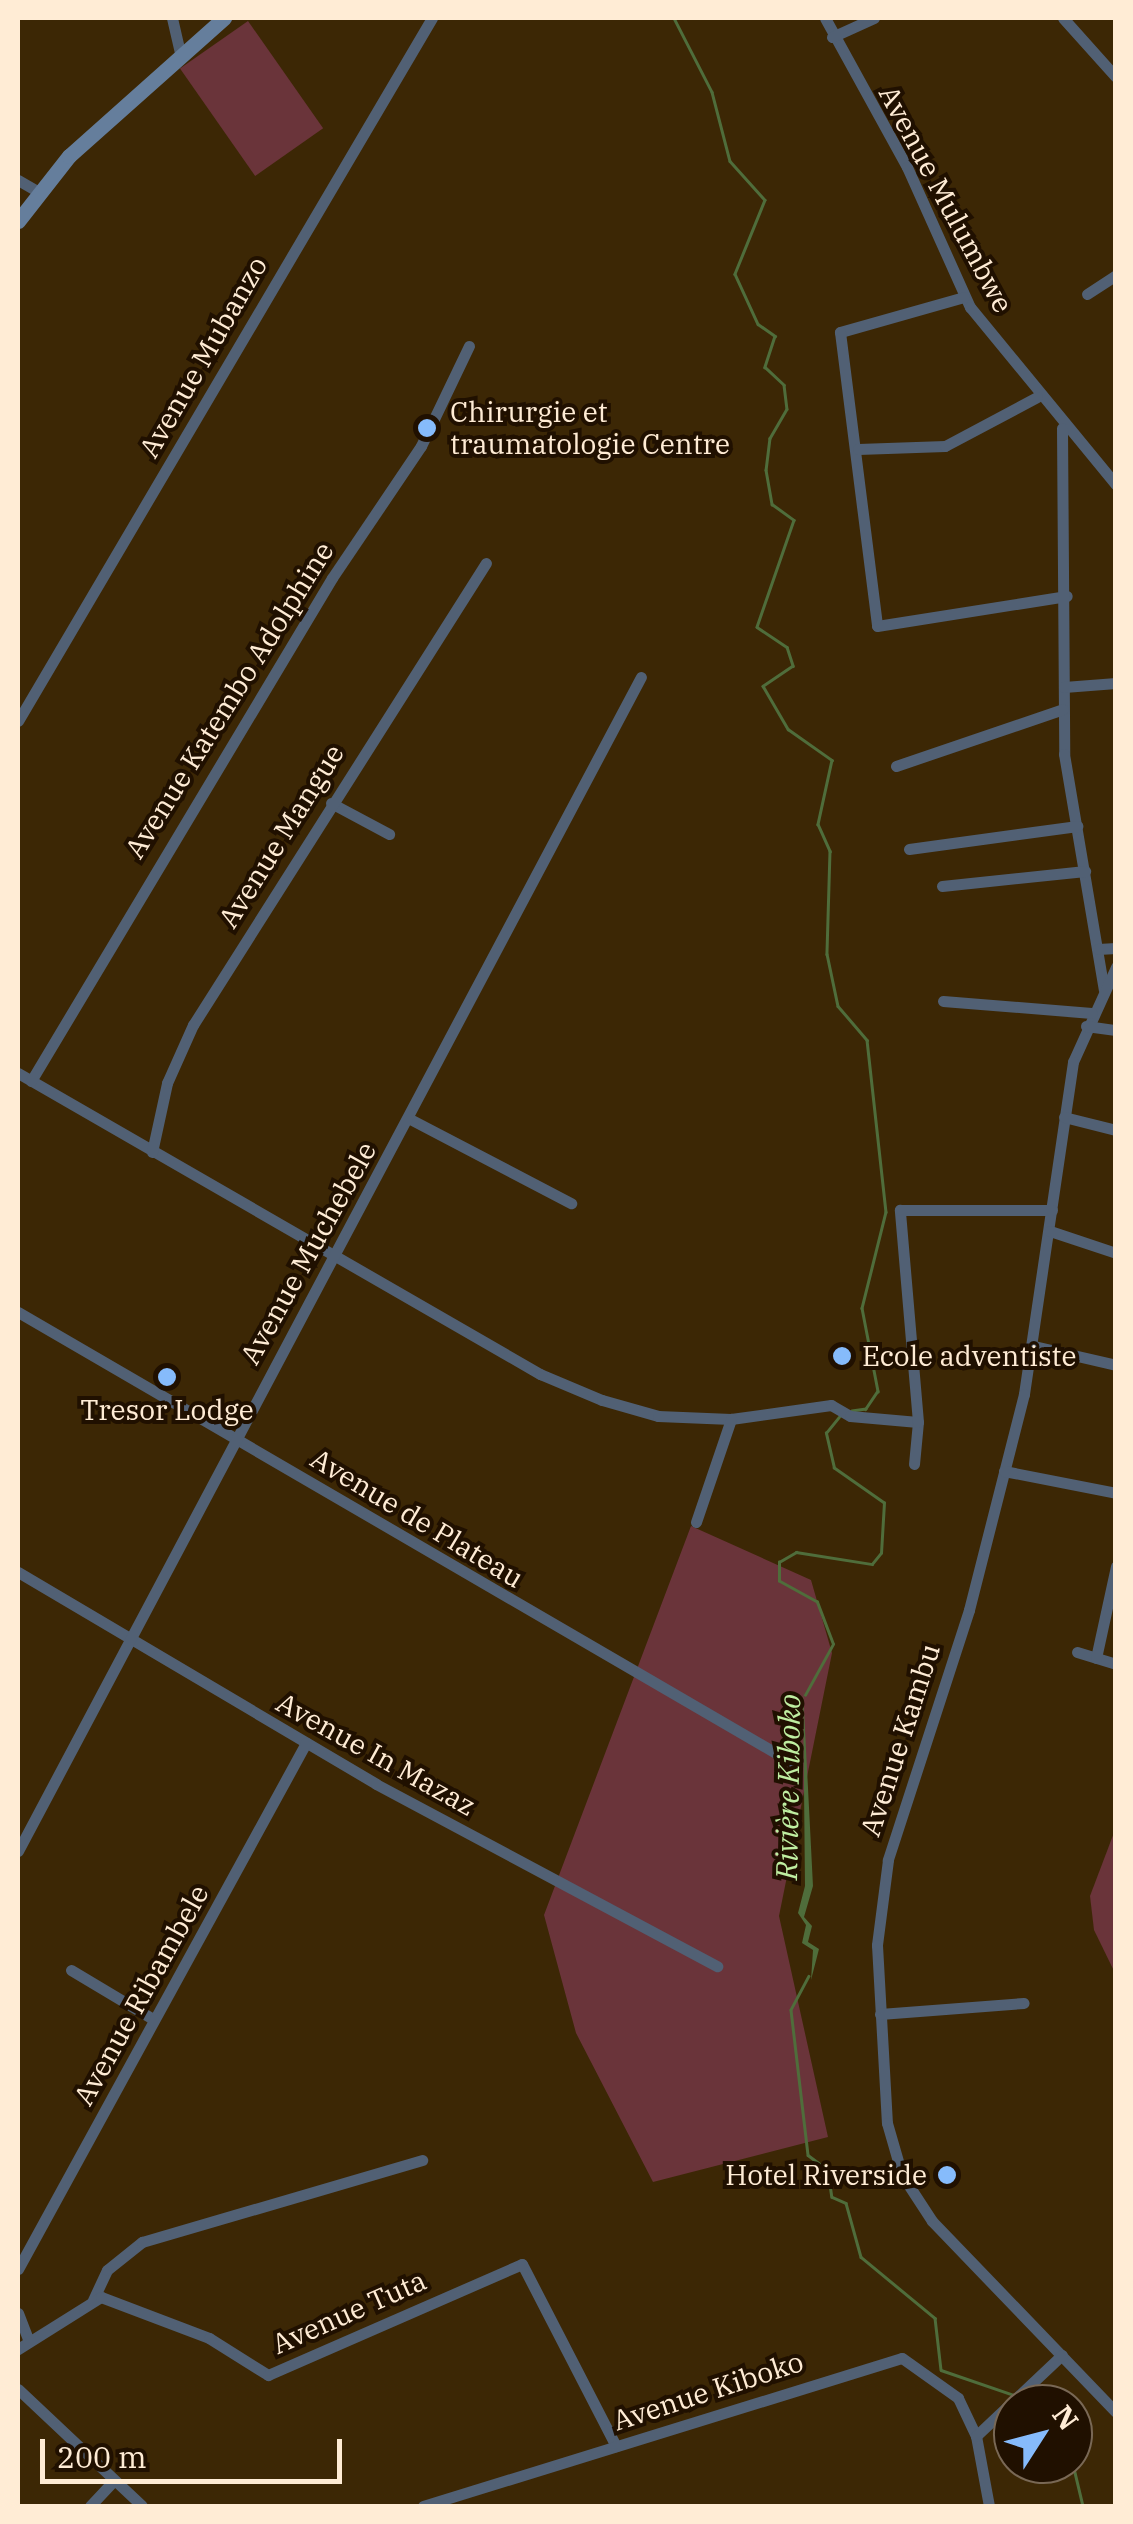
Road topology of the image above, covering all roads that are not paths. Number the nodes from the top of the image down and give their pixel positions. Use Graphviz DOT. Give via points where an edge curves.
graph roads {
  1 [pos="172,18"];
  2 [pos="224,18"];
  3 [pos="432,18"];
  4 [pos="825,18"];
  5 [pos="874,18"];
  6 [pos="1063,18"];
  7 [pos="832,37"];
  8 [pos="181,56"];
  9 [pos="1116,77"];
  10 [pos="18,180"];
  11 [pos="37,191"];
  12 [pos="18,221"];
  13 [pos="1116,275"];
  14 [pos="1087,294"];
  15 [pos="964,298"];
  16 [pos="469,346"];
  17 [pos="1037,397"];
  18 [pos="1062,428"];
  19 [pos="858,449"];
  20 [pos="1116,485"];
  21 [pos="486,563"];
  22 [pos="1067,596"];
  23 [pos="641,676"];
  24 [pos="1116,683"];
  25 [pos="1064,687"];
  26 [pos="1063,709"];
  27 [pos="18,722"];
  28 [pos="896,766"];
  29 [pos="331,803"];
  30 [pos="1077,826"];
  31 [pos="389,834"];
  32 [pos="908,849"];
  33 [pos="1085,871"];
  34 [pos="942,886"];
  35 [pos="1116,948"];
  36 [pos="1098,949"];
  37 [pos="1116,967"];
  38 [pos="1104,990"];
  39 [pos="944,1001"];
  40 [pos="1092,1013"];
  41 [pos="1086,1026"];
  42 [pos="1116,1030"];
  43 [pos="18,1073"];
  44 [pos="30,1081"];
  45 [pos="1064,1117"];
  46 [pos="410,1119"];
  47 [pos="1116,1130"];
  48 [pos="152,1152"];
  49 [pos="571,1202"];
  50 [pos="1052,1210"];
  51 [pos="1050,1231"];
  52 [pos="1116,1253"];
  53 [pos="332,1255"];
  54 [pos="18,1312"];
  55 [pos="1034,1346"];
  56 [pos="1116,1365"];
  57 [pos="731,1419"];
  58 [pos="918,1422"];
  59 [pos="236,1439"];
  60 [pos="914,1464"];
  61 [pos="1004,1472"];
  62 [pos="1116,1493"];
  63 [pos="696,1522"];
  64 [pos="1116,1566"];
  65 [pos="18,1572"];
  66 [pos="1111,1615"];
  67 [pos="130,1641"];
  68 [pos="1076,1652"];
  69 [pos="1096,1658"];
  70 [pos="1116,1664"];
  71 [pos="306,1743"];
  72 [pos="793,1764"];
  73 [pos="18,1852"];
  74 [pos="717,1966"];
  75 [pos="72,1970"];
  76 [pos="1024,2003"];
  77 [pos="880,2014"];
  78 [pos="153,2020"];
  79 [pos="422,2160"];
  80 [pos="18,2269"];
  81 [pos="93,2300"];
  82 [pos="18,2313"];
  83 [pos="23,2345"];
  84 [pos="1062,2354"];
  85 [pos="1031,2384"];
  86 [pos="18,2389"];
  87 [pos="1116,2412"];
  88 [pos="993,2420"];
  89 [pos="976,2436"];
  90 [pos="616,2446"];
  91 [pos="114,2480"];
  92 [pos="90,2506"];
  93 [pos="142,2506"];
  94 [pos="423,2506"];
  95 [pos="989,2506"];
  1 -- 8 [label="street"];
  2 -- 8 [label="main road"];
  3 -- 27 [label="street, Avenue Mubanzo"];
  4 -- 7 [label="street, Avenue Mulumbwe"];
  5 -- 7 [label="street"];
  6 -- 9 [label="street"];
  7 -- 15 [label="street, Avenue Mulumbwe" via="907,167"];
  8 -- 11 [label="main road"];
  10 -- 11 [label="street"];
  11 -- 12 [label="main road"];
  13 -- 14 [label="street"];
  15 -- 17 [label="street, Avenue Mulumbwe"];
  15 -- 19 [label="street" via="840,332"];
  16 -- 44 [label="street, Avenue Katembo Adolphine" via="420,446 156,863"];
  17 -- 18 [label="street, Avenue Mulumbwe"];
  17 -- 19 [label="street" via="945,446"];
  18 -- 20 [label="street, Avenue Mulumbwe"];
  18 -- 22 [label="street"];
  19 -- 22 [label="street" via="877,626"];
  21 -- 29 [label="street, Avenue Mangue"];
  22 -- 25 [label="street"];
  23 -- 46 [label="street, Avenue Muchebele"];
  24 -- 25 [label="street"];
  25 -- 26 [label="street"];
  26 -- 28 [label="street"];
  26 -- 30 [label="street"];
  29 -- 31 [label="street"];
  29 -- 48 [label="street, Avenue Mangue" via="180,1049"];
  30 -- 32 [label="street"];
  30 -- 33 [label="street"];
  33 -- 34 [label="street"];
  33 -- 36 [label="street"];
  35 -- 36 [label="street"];
  36 -- 38 [label="street"];
  37 -- 38 [label="street, Avenue Kambu"];
  38 -- 40 [label="street, Avenue Kambu"];
  39 -- 40 [label="street"];
  40 -- 41 [label="street, Avenue Kambu"];
  41 -- 42 [label="street"];
  41 -- 45 [label="street, Avenue Kambu"];
  43 -- 44 [label="street"];
  44 -- 48 [label="street"];
  45 -- 47 [label="street"];
  45 -- 50 [label="street, Avenue Kambu"];
  46 -- 49 [label="street"];
  46 -- 53 [label="street, Avenue Muchebele"];
  48 -- 53 [label="street"];
  50 -- 51 [label="street, Avenue Kambu"];
  50 -- 58 [label="street" via="900,1210"];
  51 -- 52 [label="street"];
  51 -- 55 [label="street, Avenue Kambu"];
  53 -- 57 [label="street" via="556,1382 644,1413"];
  53 -- 59 [label="street, Avenue Muchebele"];
  54 -- 59 [label="street, Avenue de Plateau"];
  55 -- 56 [label="street"];
  55 -- 61 [label="street, Avenue Kambu"];
  57 -- 58 [label="street" via="832,1405 845,1413"];
  57 -- 63 [label="street"];
  58 -- 60 [label="street"];
  59 -- 67 [label="street, Avenue Muchebele"];
  59 -- 72 [label="street, Avenue de Plateau"];
  61 -- 62 [label="street"];
  61 -- 77 [label="street, Avenue Kambu" via="888,1860 877,1920"];
  64 -- 66 [label="street"];
  65 -- 67 [label="street, Avenue In Mazaz"];
  66 -- 69 [label="street"];
  67 -- 71 [label="street, Avenue In Mazaz"];
  67 -- 73 [label="street, Avenue Muchebele"];
  68 -- 69 [label="street"];
  69 -- 70 [label="street"];
  71 -- 74 [label="street, Avenue In Mazaz"];
  71 -- 78 [label="street, Avenue Ribambele"];
  75 -- 78 [label="street"];
  76 -- 77 [label="street"];
  77 -- 84 [label="street, Avenue Kambu" via="887,2123 902,2175 932,2221"];
  78 -- 80 [label="street, Avenue Ribambele"];
  79 -- 81 [label="street" via="142,2242 107,2270"];
  81 -- 83 [label="street"];
  81 -- 90 [label="street, Avenue Tuta" via="106,2298 204,2336 266,2375 522,2264"];
  82 -- 83 [label="street"];
  84 -- 85 [label="street"];
  84 -- 87 [label="street, Avenue Kambu"];
  86 -- 91 [label="street"];
  88 -- 89 [label="street"];
  89 -- 90 [label="street, Avenue Kiboko" via="958,2398 902,2358"];
  89 -- 95 [label="street"];
  90 -- 94 [label="street, Avenue Kiboko"];
  91 -- 92 [label="street"];
  91 -- 93 [label="street"];
}
